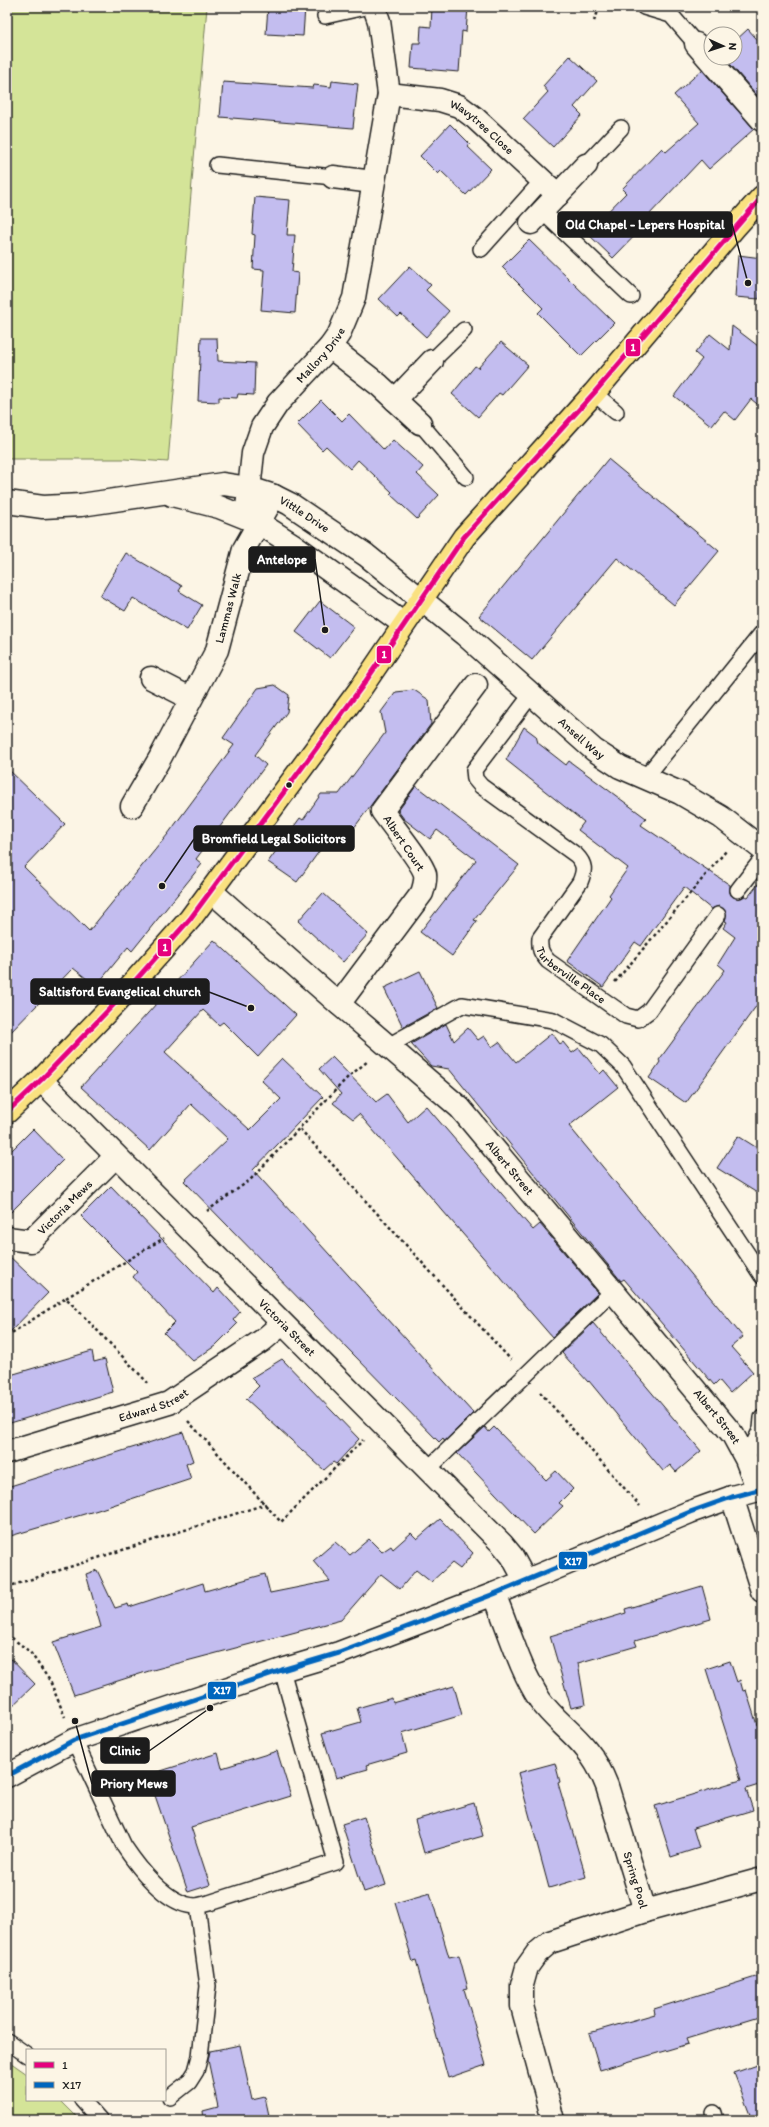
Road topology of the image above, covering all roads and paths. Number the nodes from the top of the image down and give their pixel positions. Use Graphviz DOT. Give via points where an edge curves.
graph roads {
  1 [pos="365,7"];
  2 [pos="374,7"];
  3 [pos="600,7"];
  4 [pos="644,7"];
  5 [pos="325,16"];
  6 [pos="594,21"];
  7 [pos="696,44"];
  8 [pos="389,94"];
  9 [pos="762,120"];
  10 [pos="621,128"];
  11 [pos="217,165"];
  12 [pos="586,166"];
  13 [pos="334,177"];
  14 [pos="373,182"];
  15 [pos="550,188"];
  16 [pos="762,197"];
  17 [pos="537,217"];
  18 [pos="481,249"];
  19 [pos="630,296"];
  20 [pos="464,330"];
  21 [pos="330,347"];
  22 [pos="432,361"];
  23 [pos="594,393"];
  24 [pos="396,400"];
  25 [pos="616,412"];
  26 [pos="420,423"];
  27 [pos="466,477"];
  28 [pos="249,488"];
  29 [pos="169,494"];
  30 [pos="274,496"];
  31 [pos="7,502"];
  32 [pos="252,520"];
  33 [pos="420,599"];
  34 [pos="404,624"];
  35 [pos="762,633"];
  36 [pos="151,678"];
  37 [pos="476,685"];
  38 [pos="531,695"];
  39 [pos="190,698"];
  40 [pos="645,778"];
  41 [pos="132,806"];
  42 [pos="742,833"];
  43 [pos="762,849"];
  44 [pos="762,859"];
  45 [pos="738,890"];
  46 [pos="211,891"];
  47 [pos="718,915"];
  48 [pos="602,998"];
  49 [pos="339,1004"];
  50 [pos="388,1046"];
  51 [pos="348,1077"];
  52 [pos="41,1080"];
  53 [pos="7,1112"];
  54 [pos="300,1129"];
  55 [pos="116,1156"];
  56 [pos="208,1211"];
  57 [pos="170,1235"];
  58 [pos="7,1238"];
  59 [pos="762,1276"];
  60 [pos="612,1292"];
  61 [pos="66,1298"];
  62 [pos="282,1324"];
  63 [pos="7,1336"];
  64 [pos="526,1376"];
  65 [pos="150,1386"];
  66 [pos="762,1418"];
  67 [pos="188,1421"];
  68 [pos="367,1436"];
  69 [pos="7,1452"];
  70 [pos="746,1459"];
  71 [pos="427,1470"];
  72 [pos="760,1489"];
  73 [pos="732,1497"];
  74 [pos="636,1500"];
  75 [pos="266,1504"];
  76 [pos="525,1580"];
  77 [pos="7,1587"];
  78 [pos="762,1591"];
  79 [pos="494,1594"];
  80 [pos="7,1634"];
  81 [pos="282,1670"];
  82 [pos="81,1737"];
  83 [pos="7,1776"];
  84 [pos="762,1879"];
  85 [pos="196,1906"];
  86 [pos="645,1911"];
  87 [pos="7,2041"];
  88 [pos="26,2054"];
  89 [pos="170,2097"];
  90 [pos="83,2101"];
  91 [pos="100,2120"];
  92 [pos="553,2120"];
  1 -- 5 [label="lane"];
  2 -- 8 [label="street, Mallory Drive"];
  3 -- 6 [label="path"];
  4 -- 7 [label="lane" via="671,16"];
  7 -- 9 [label="street"];
  8 -- 14 [label="street, Mallory Drive"];
  8 -- 15 [label="street, Wavytree Close" via="440,100 459,106"];
  10 -- 12 [label="lane"];
  11 -- 13 [label="lane"];
  12 -- 15 [label="street"];
  13 -- 14 [label="street"];
  14 -- 21 [label="street, Mallory Drive" via="354,298"];
  15 -- 17 [label="street"];
  15 -- 18 [label="lane"];
  16 -- 23 [label="main road"];
  17 -- 19 [label="lane"];
  20 -- 22 [label="lane"];
  21 -- 24 [label="street"];
  21 -- 28 [label="street, Mallory Drive" via="278,403 262,427 253,453"];
  22 -- 24 [label="street"];
  23 -- 25 [label="lane"];
  23 -- 33 [label="main road" via="464,537"];
  24 -- 26 [label="street"];
  26 -- 27 [label="lane"];
  28 -- 29 [label="street, Vittle Drive" via="223,484 208,485"];
  28 -- 30 [label="street, Vittle Drive"];
  28 -- 32 [label="street, Mallory Drive"];
  29 -- 31 [label="street, Vittle Drive" via="43,507"];
  29 -- 32 [label="street, Vittle Drive" via="219,507"];
  30 -- 32 [label="street, Lammas Walk"];
  30 -- 33 [label="street, Vittle Drive" via="366,555"];
  32 -- 34 [label="street, Vittle Drive" via="292,544"];
  32 -- 39 [label="street, Lammas Walk" via="217,650"];
  33 -- 34 [label="main road"];
  33 -- 38 [label="street, Ansell Way" via="465,635"];
  34 -- 46 [label="main road" via="364,683"];
  35 -- 40 [label="lane"];
  36 -- 39 [label="street"];
  37 -- 49 [label="street, Albert Court" via="382,811 425,874 425,884 422,893"];
  38 -- 40 [label="street, Ansell Way" via="594,750"];
  38 -- 48 [label="lane, Turberville Place" via="478,763 474,770 475,779 583,862 584,871 580,882 540,938 540,948 548,961"];
  39 -- 41 [label="street, Lammas Walk"];
  40 -- 42 [label="street, Ansell Way" via="680,793 721,817"];
  42 -- 43 [label="street, Ansell Way"];
  42 -- 48 [label="path"];
  44 -- 45 [label="lane"];
  46 -- 49 [label="street, Albert Street"];
  46 -- 52 [label="main road" via="132,986"];
  47 -- 48 [label="lane, Turberville Place" via="648,1011 638,1019 626,1016"];
  49 -- 50 [label="street, Albert Street"];
  50 -- 59 [label="lane" via="462,1005 553,1020 601,1045 623,1066"];
  50 -- 60 [label="street, Albert Street" via="460,1108"];
  51 -- 54 [label="path"];
  52 -- 53 [label="main road"];
  52 -- 55 [label="street, Victoria Street"];
  54 -- 56 [label="path" via="250,1180"];
  54 -- 64 [label="path"];
  55 -- 58 [label="street, Victoria Mews" via="31,1241"];
  55 -- 62 [label="street, Victoria Street"];
  57 -- 61 [label="path"];
  60 -- 64 [label="lane"];
  60 -- 70 [label="street, Albert Street" via="733,1435"];
  61 -- 63 [label="path"];
  61 -- 65 [label="path"];
  62 -- 69 [label="street, Edward Street" via="263,1340 169,1403"];
  62 -- 71 [label="street, Victoria Street"];
  64 -- 71 [label="lane"];
  64 -- 74 [label="path"];
  66 -- 70 [label="lane" via="761,1430"];
  67 -- 75 [label="path"];
  68 -- 75 [label="path" via="281,1522"];
  70 -- 72 [label="street, Albert Street"];
  71 -- 76 [label="street, Victoria Street" via="502,1544"];
  72 -- 73 [label="street"];
  73 -- 76 [label="street"];
  73 -- 78 [label="street"];
  75 -- 77 [label="path"];
  76 -- 79 [label="street"];
  79 -- 81 [label="street" via="339,1653"];
  79 -- 86 [label="street, Spring Pool" via="526,1675 540,1700 554,1718 586,1749 599,1767"];
  80 -- 82 [label="path" via="30,1652 50,1680 65,1717 78,1712"];
  81 -- 82 [label="street"];
  81 -- 85 [label="lane" via="336,1862"];
  82 -- 83 [label="street"];
  82 -- 85 [label="lane" via="124,1846 131,1857 162,1890 183,1904"];
  84 -- 86 [label="street"];
  85 -- 89 [label="lane" via="208,1986 200,2056 196,2071 189,2082"];
  86 -- 92 [label="street, Spring Pool" via="550,1942 537,1953 527,1967 522,1985 523,2012"];
  87 -- 88 [label="lane"];
  90 -- 91 [label="lane"];
}
